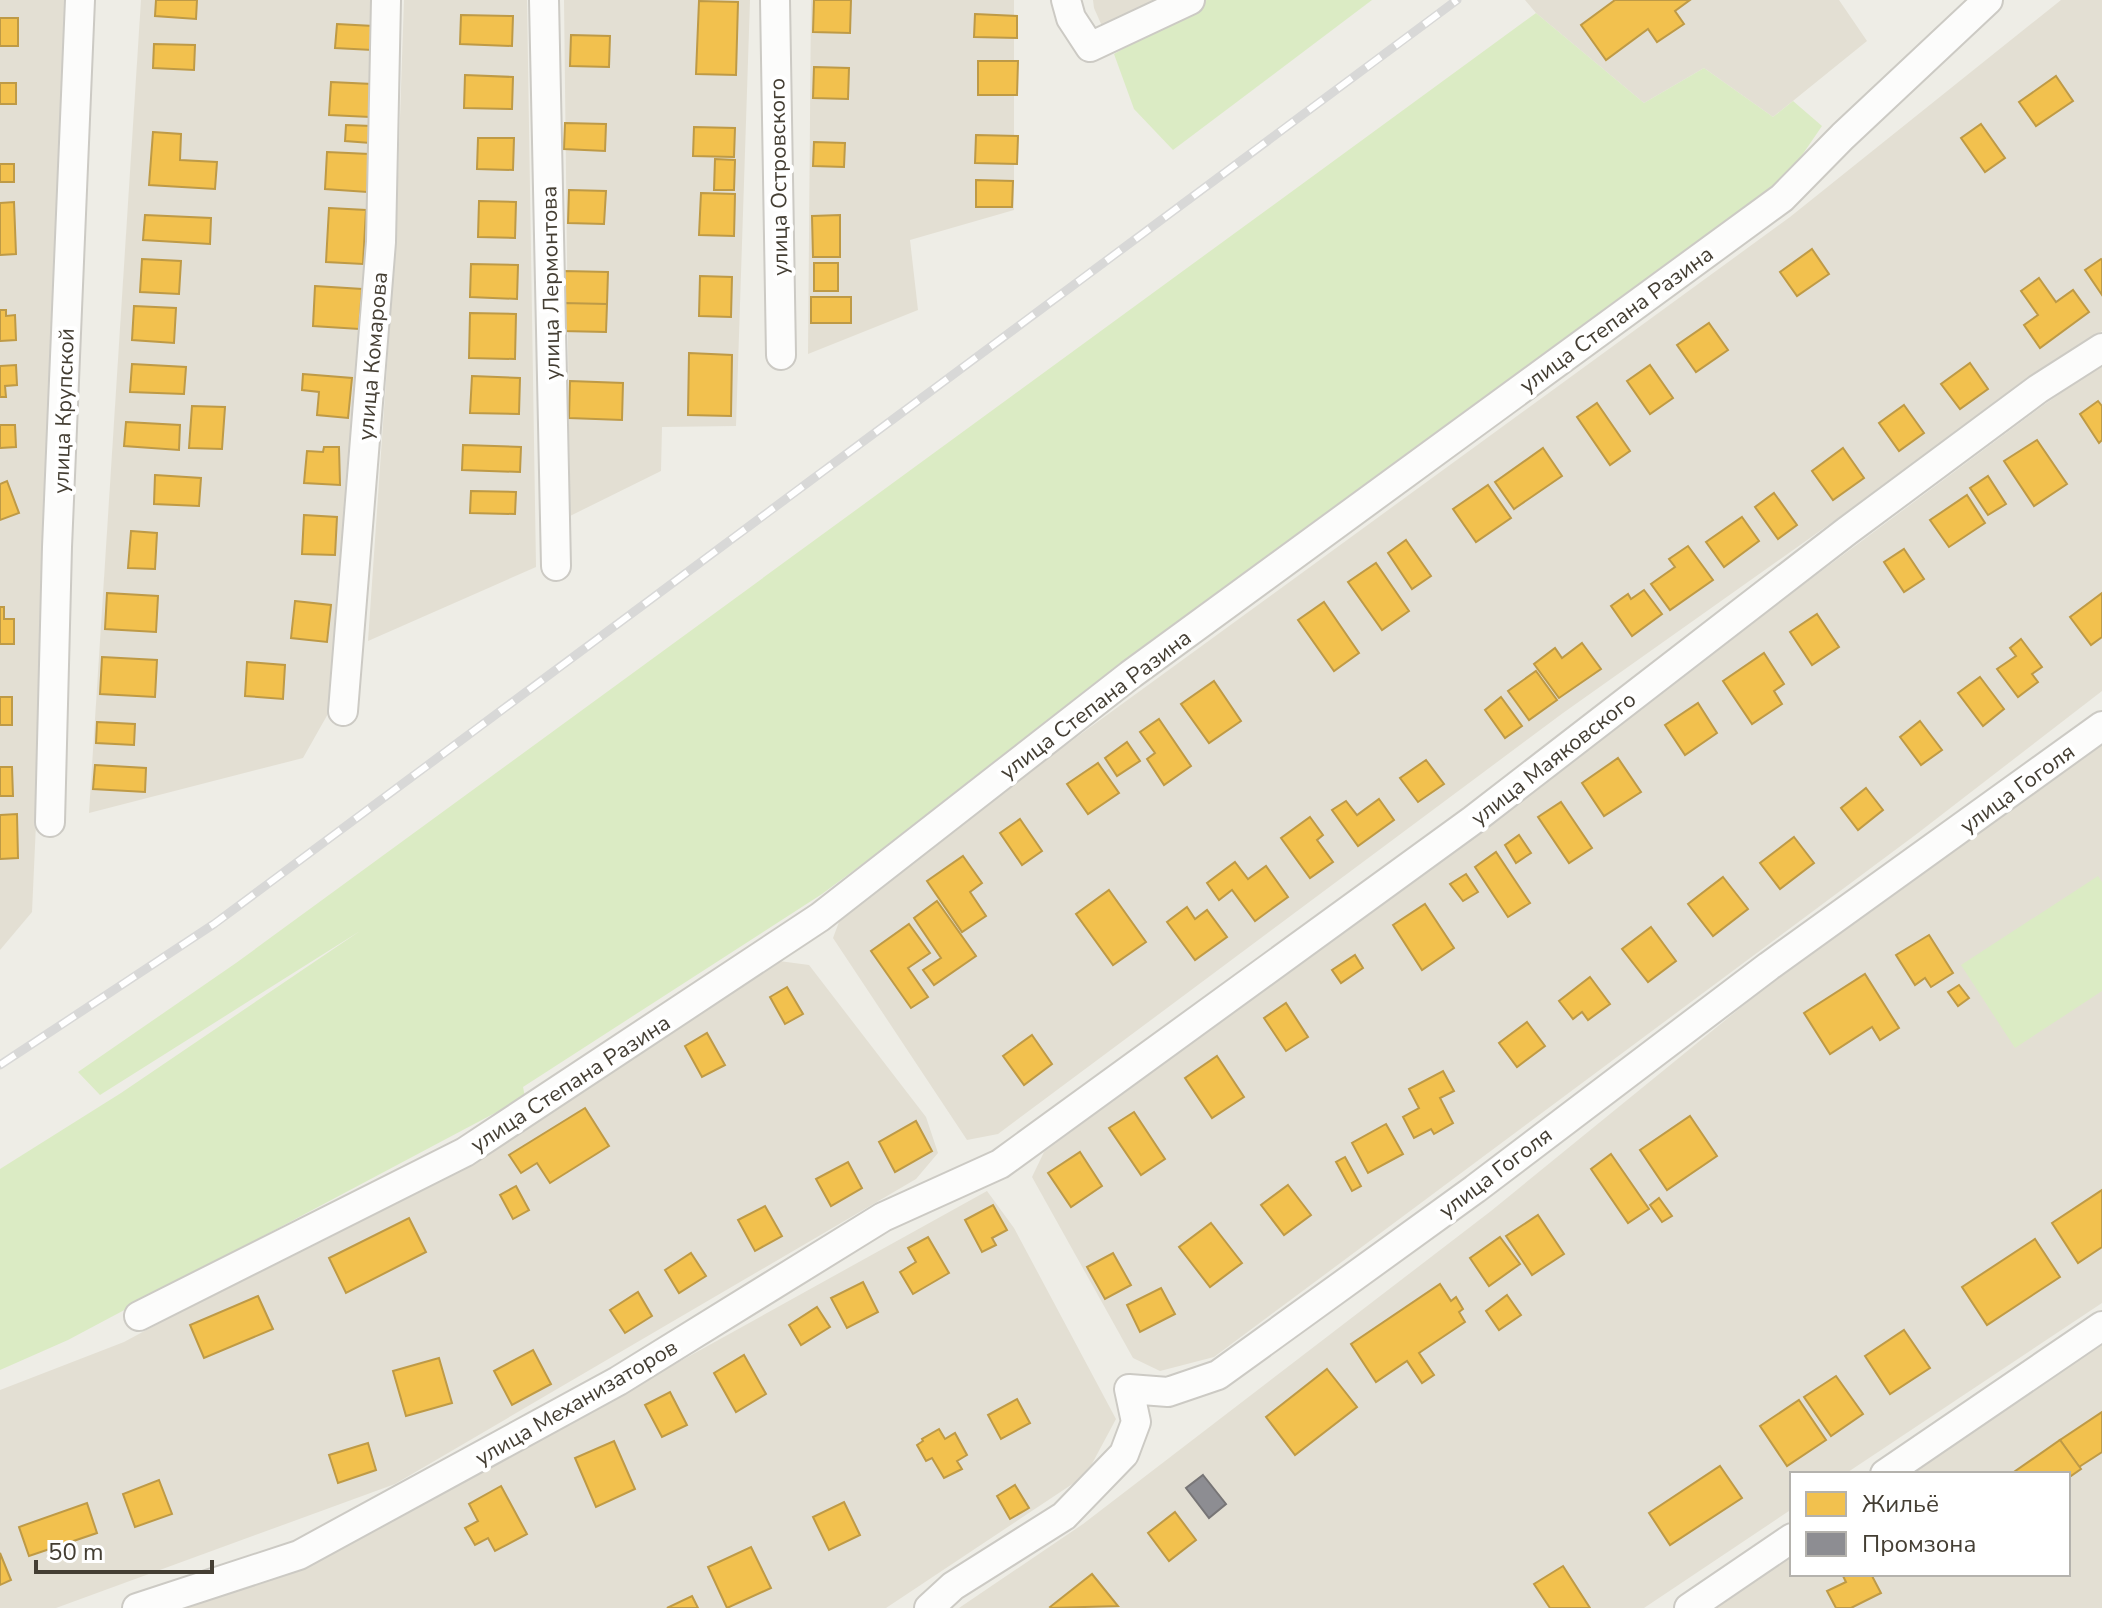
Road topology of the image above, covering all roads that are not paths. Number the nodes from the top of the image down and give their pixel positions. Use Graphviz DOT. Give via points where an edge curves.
graph roads {
  1 [pos="80,0"];
  2 [pos="386,0"];
  3 [pos="544,0"];
  4 [pos="775,0"];
  5 [pos="1066,0"];
  6 [pos="1190,0"];
  7 [pos="1988,0"];
  8 [pos="2102,348"];
  9 [pos="781,355"];
  10 [pos="556,566"];
  11 [pos="343,711"];
  12 [pos="2102,726"];
  13 [pos="50,822"];
  14 [pos="1000,1164"];
  15 [pos="139,1316"];
  16 [pos="2102,1326"];
  17 [pos="1888,1472"];
  18 [pos="1790,1539"];
  19 [pos="137,1608"];
  20 [pos="929,1608"];
  21 [pos="1689,1608"];
  1 -- 13 [label="street, улица Крупской"];
  2 -- 11 [label="street, улица Комарова" via="381,242"];
  3 -- 10 [label="street, улица Лермонтова"];
  4 -- 9 [label="street, улица Островского"];
  5 -- 6 [label="street" via="1090,47"];
  7 -- 15 [label="street, улица Степана Разина" via="1782,198 1130,675 820,917 465,1152"];
  8 -- 14 [label="street, улица Маяковского" via="2038,389 1460,829"];
  12 -- 20 [label="street, улица Гоголя" via="1218,1375 1168,1392 1129,1389 1136,1422 1124,1454 1064,1516 953,1586"];
  14 -- 19 [label="street, улица Механизаторов" via="883,1217 618,1381 299,1555"];
  16 -- 17 [label="street"];
  18 -- 21 [label="street"];
}
